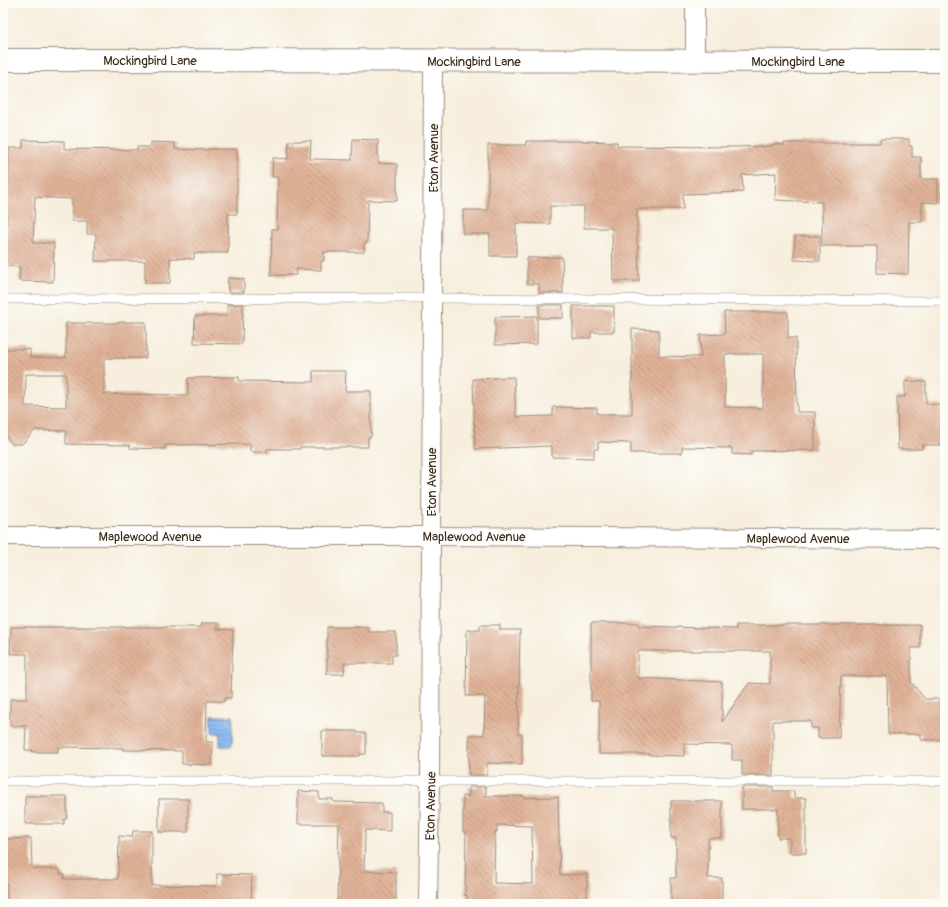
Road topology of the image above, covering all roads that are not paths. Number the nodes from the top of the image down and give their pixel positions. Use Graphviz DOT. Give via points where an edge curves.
graph roads {
  1 [pos="694,3"];
  2 [pos="3,60"];
  3 [pos="433,61"];
  4 [pos="695,61"];
  5 [pos="945,61"];
  6 [pos="432,298"];
  7 [pos="3,299"];
  8 [pos="945,301"];
  9 [pos="3,536"];
  10 [pos="431,536"];
  11 [pos="945,539"];
  12 [pos="3,781"];
  13 [pos="430,781"];
  14 [pos="945,781"];
  15 [pos="428,904"];
  1 -- 4 [label="street"];
  2 -- 3 [label="main road, Mockingbird Lane"];
  3 -- 4 [label="main road, Mockingbird Lane"];
  3 -- 6 [label="street, Eton Avenue"];
  4 -- 5 [label="main road, Mockingbird Lane"];
  6 -- 7 [label="lane"];
  6 -- 8 [label="lane"];
  6 -- 10 [label="street, Eton Avenue"];
  9 -- 10 [label="street, Maplewood Avenue"];
  10 -- 11 [label="street, Maplewood Avenue"];
  10 -- 13 [label="street, Eton Avenue"];
  12 -- 13 [label="lane"];
  13 -- 14 [label="lane"];
  13 -- 15 [label="street, Eton Avenue"];
}
